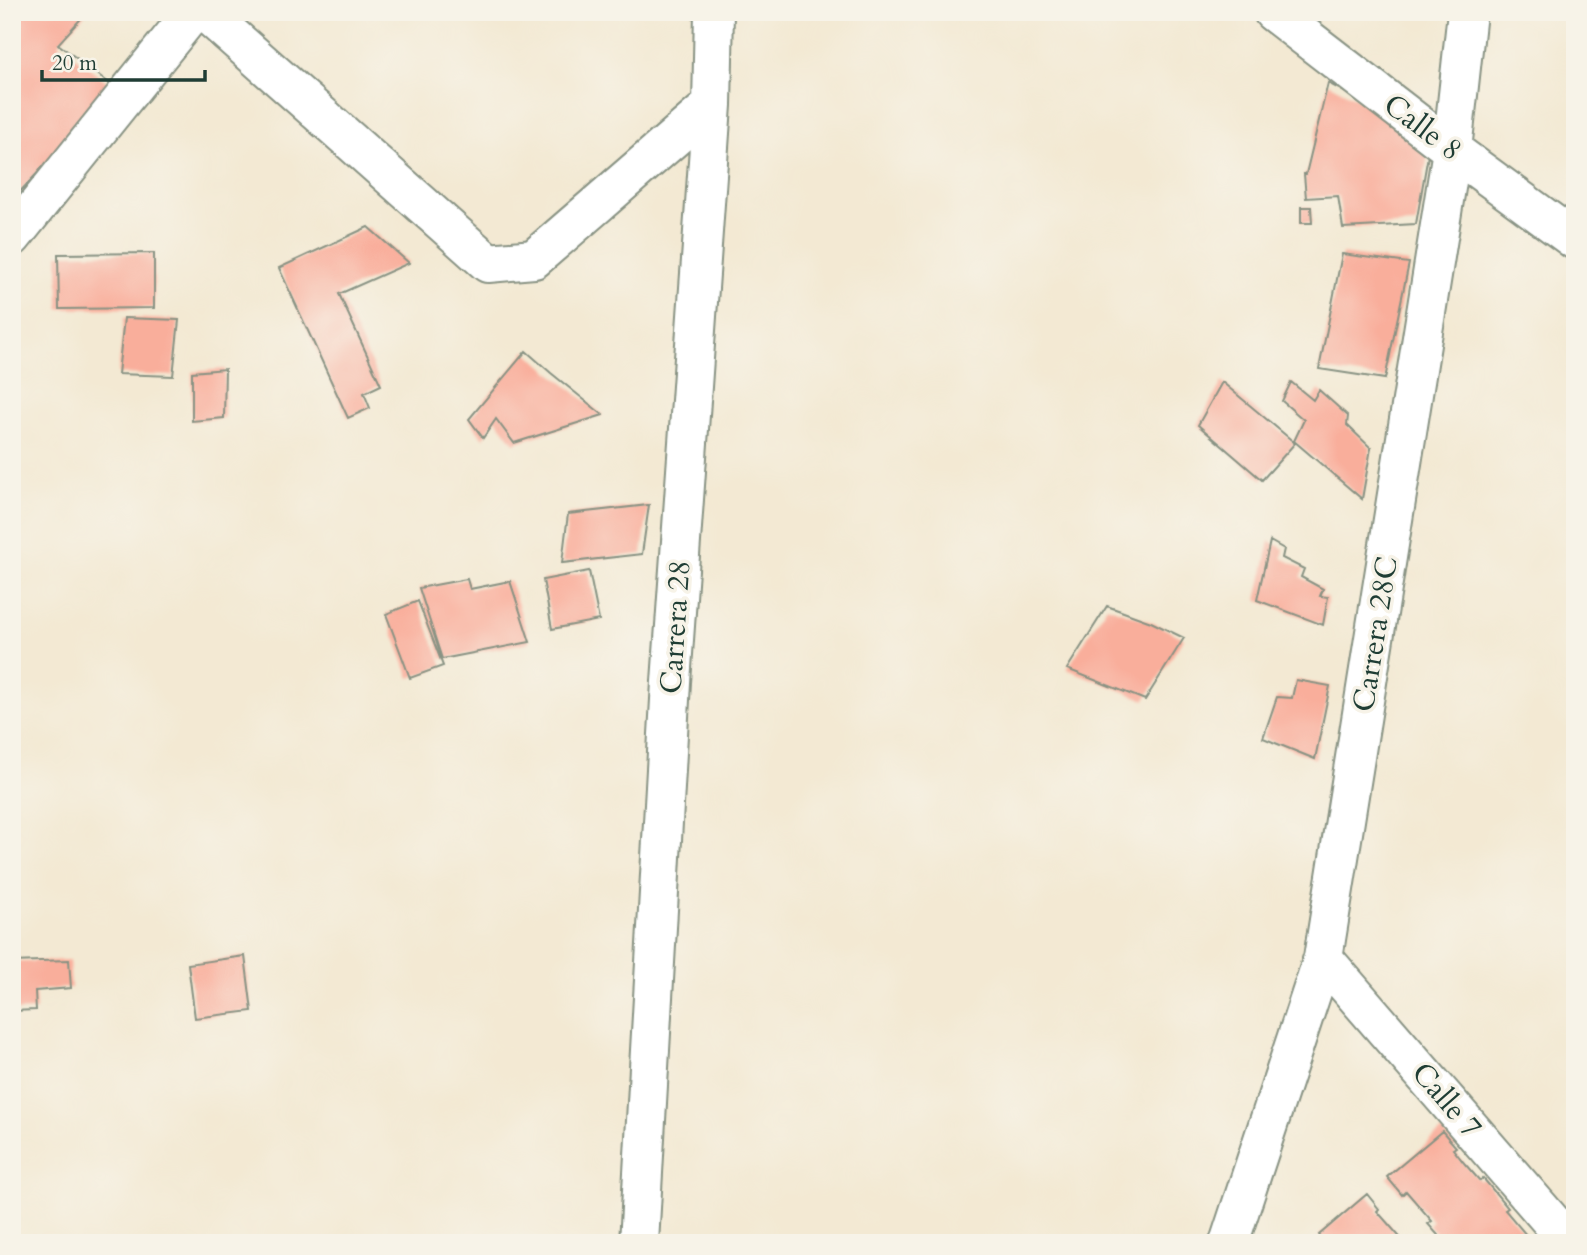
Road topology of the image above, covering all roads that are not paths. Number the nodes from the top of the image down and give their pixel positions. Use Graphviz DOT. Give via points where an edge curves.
graph roads {
  1 [pos="193,12"];
  2 [pos="205,12"];
  3 [pos="714,12"];
  4 [pos="1273,12"];
  5 [pos="1467,12"];
  6 [pos="712,105"];
  7 [pos="1452,150"];
  8 [pos="12,237"];
  9 [pos="1575,240"];
  10 [pos="1323,958"];
  11 [pos="639,1243"];
  12 [pos="1229,1243"];
  13 [pos="1570,1243"];
  1 -- 8 [label="street"];
  2 -- 6 [label="street" via="488,263 534,259"];
  3 -- 6 [label="street, Carrera 28"];
  4 -- 7 [label="street, Calle 8"];
  5 -- 7 [label="street, Carrera 28C"];
  6 -- 11 [label="street, Carrera 28" via="671,682"];
  7 -- 9 [label="street, Calle 8"];
  7 -- 10 [label="street, Carrera 28C"];
  10 -- 12 [label="street, Carrera 28C"];
  10 -- 13 [label="street, Calle 7"];
}
